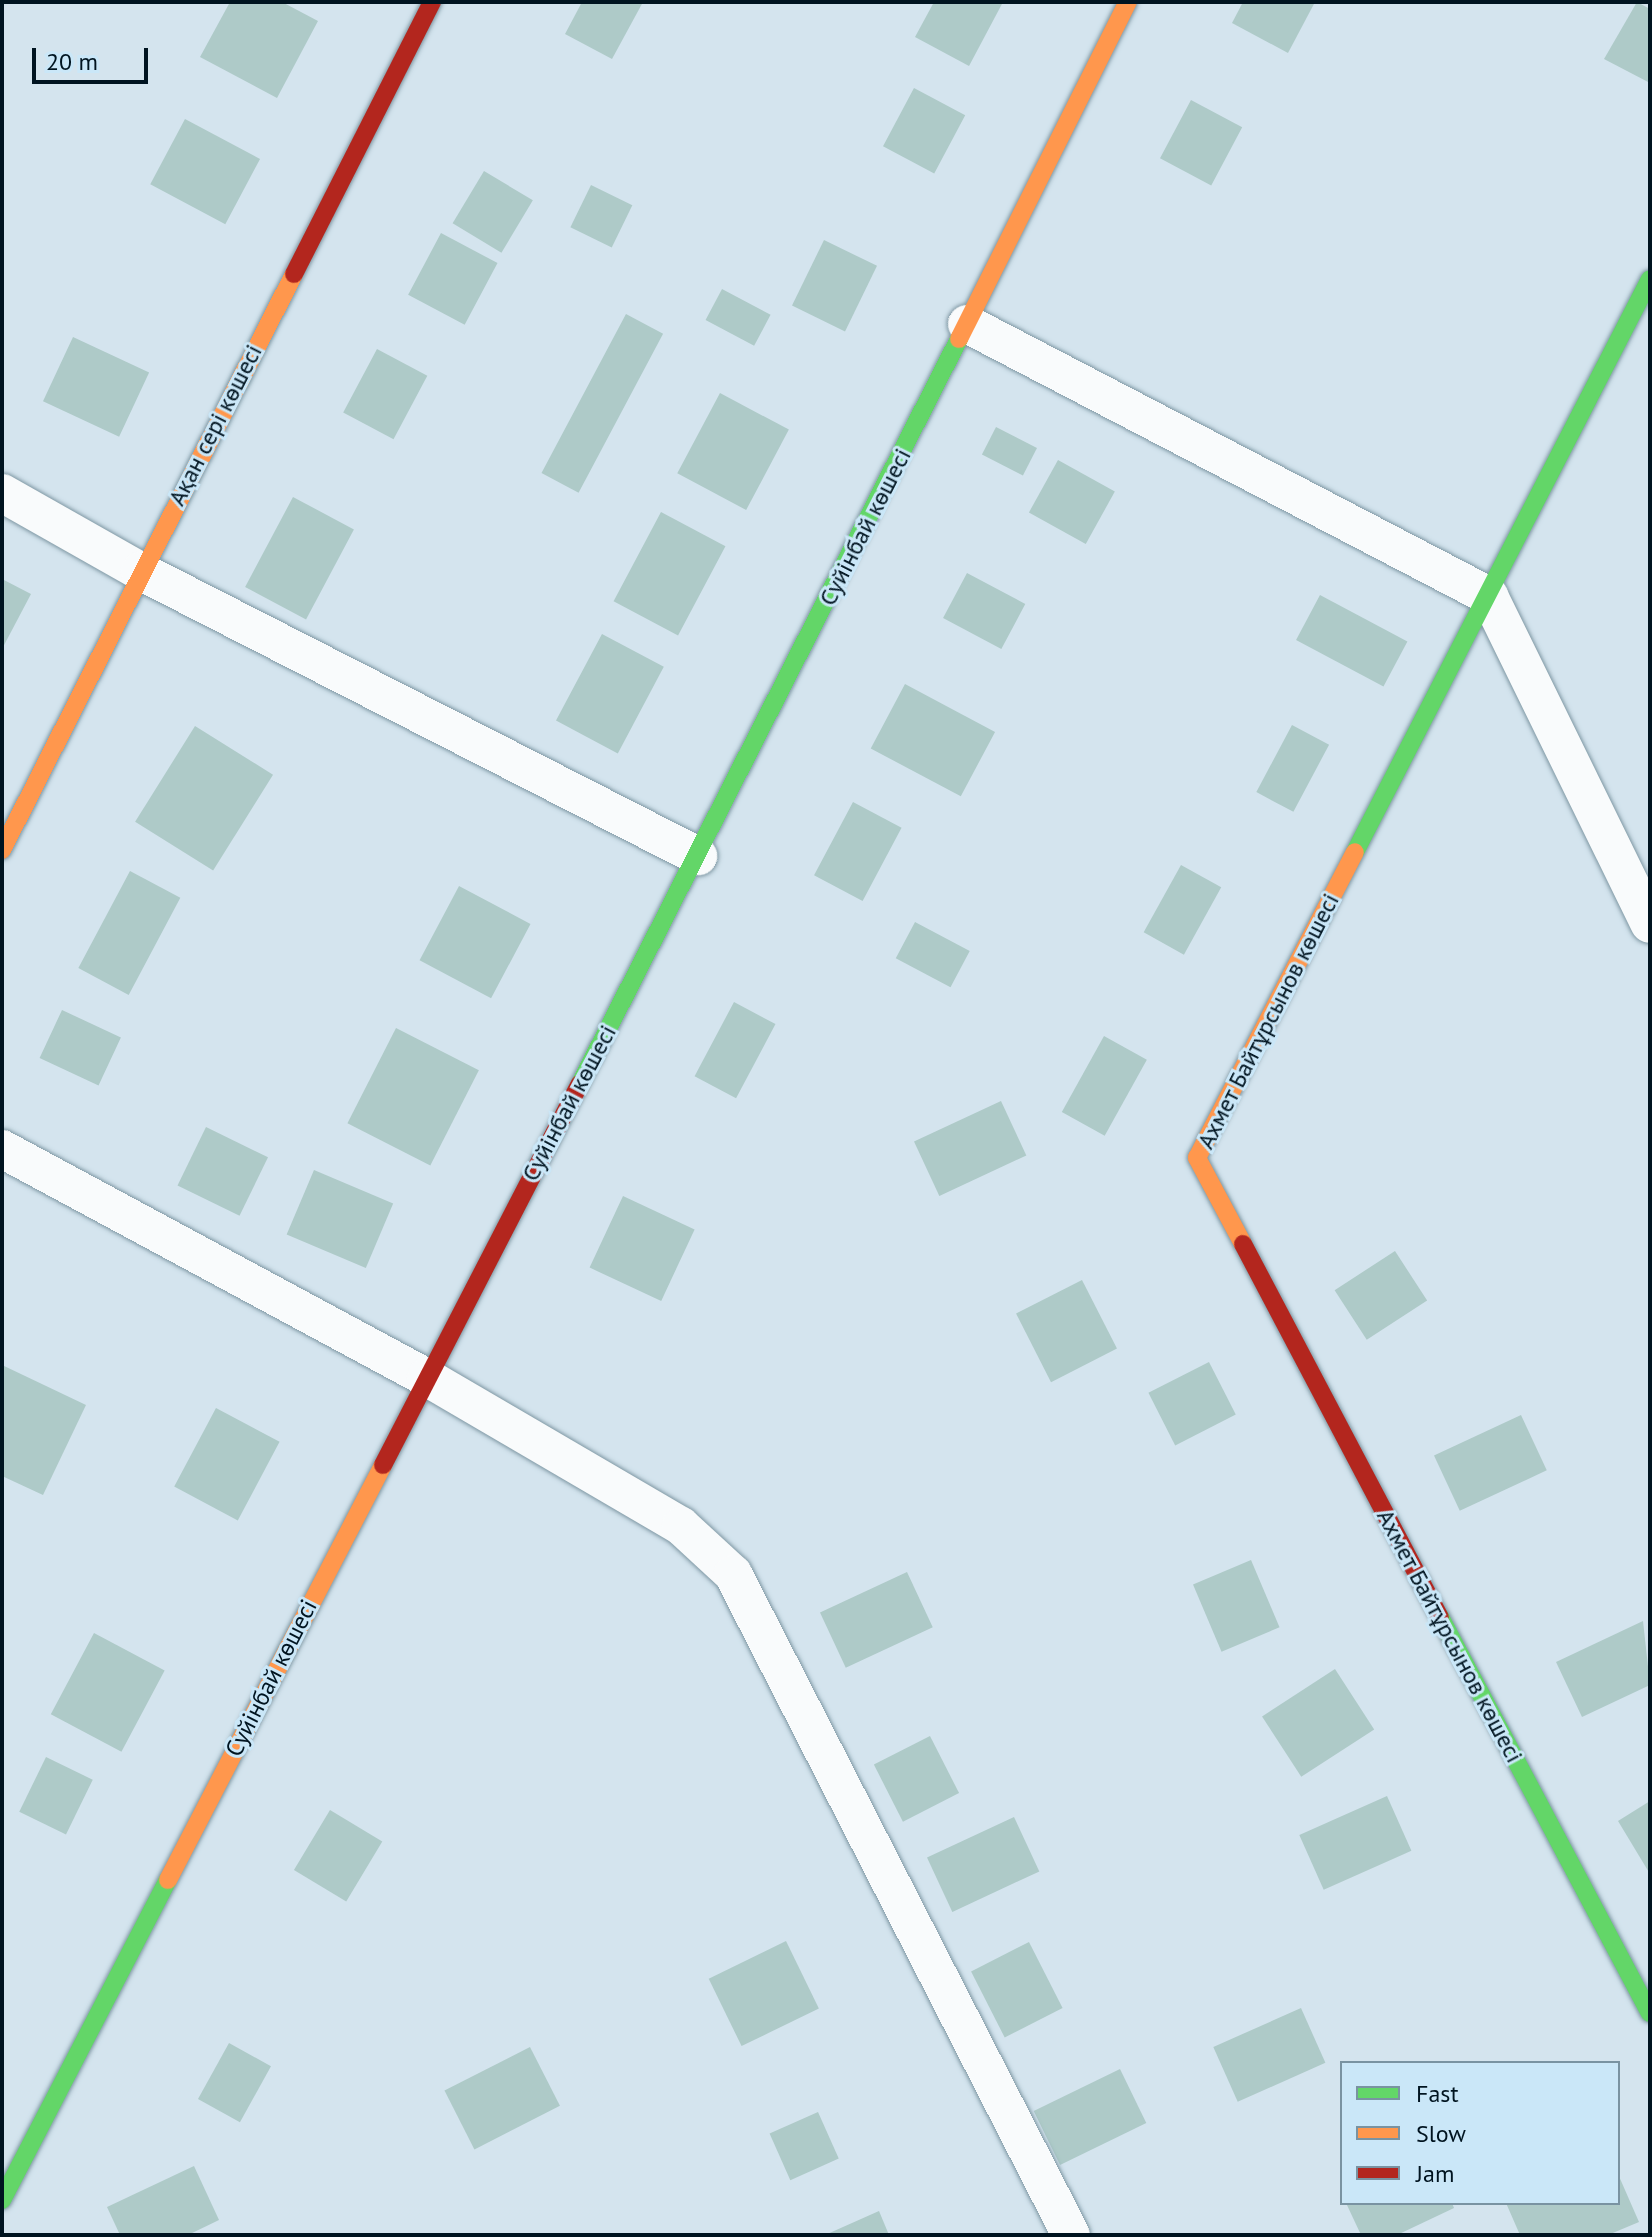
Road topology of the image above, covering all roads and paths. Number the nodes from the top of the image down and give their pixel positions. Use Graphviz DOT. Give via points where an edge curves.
graph roads {
  1 [pos="432,2"];
  2 [pos="1128,2"];
  3 [pos="1650,279"];
  4 [pos="967,324"];
  5 [pos="2,493"];
  6 [pos="140,571"];
  7 [pos="1489,596"];
  8 [pos="2,850"];
  9 [pos="698,856"];
  10 [pos="1650,924"];
  11 [pos="2,1149"];
  12 [pos="426,1377"];
  13 [pos="1650,2013"];
  14 [pos="2,2200"];
  15 [pos="1071,2235"];
  1 -- 6 [label="street, Ақан сері көшесі"];
  2 -- 4 [label="street, Суйінбай көшесі"];
  3 -- 7 [label="street, Ахмет Байтұрсынов көшесі"];
  4 -- 7 [label="street"];
  4 -- 9 [label="street, Суйінбай көшесі"];
  5 -- 6 [label="street"];
  6 -- 8 [label="street, Ақан сері көшесі"];
  6 -- 9 [label="street"];
  7 -- 10 [label="street"];
  7 -- 13 [label="street, Ахмет Байтұрсынов көшесі" via="1197,1158"];
  9 -- 12 [label="street, Суйінбай көшесі"];
  11 -- 12 [label="street"];
  12 -- 14 [label="street, Суйінбай көшесі"];
  12 -- 15 [label="street" via="681,1526 733,1574"];
}
